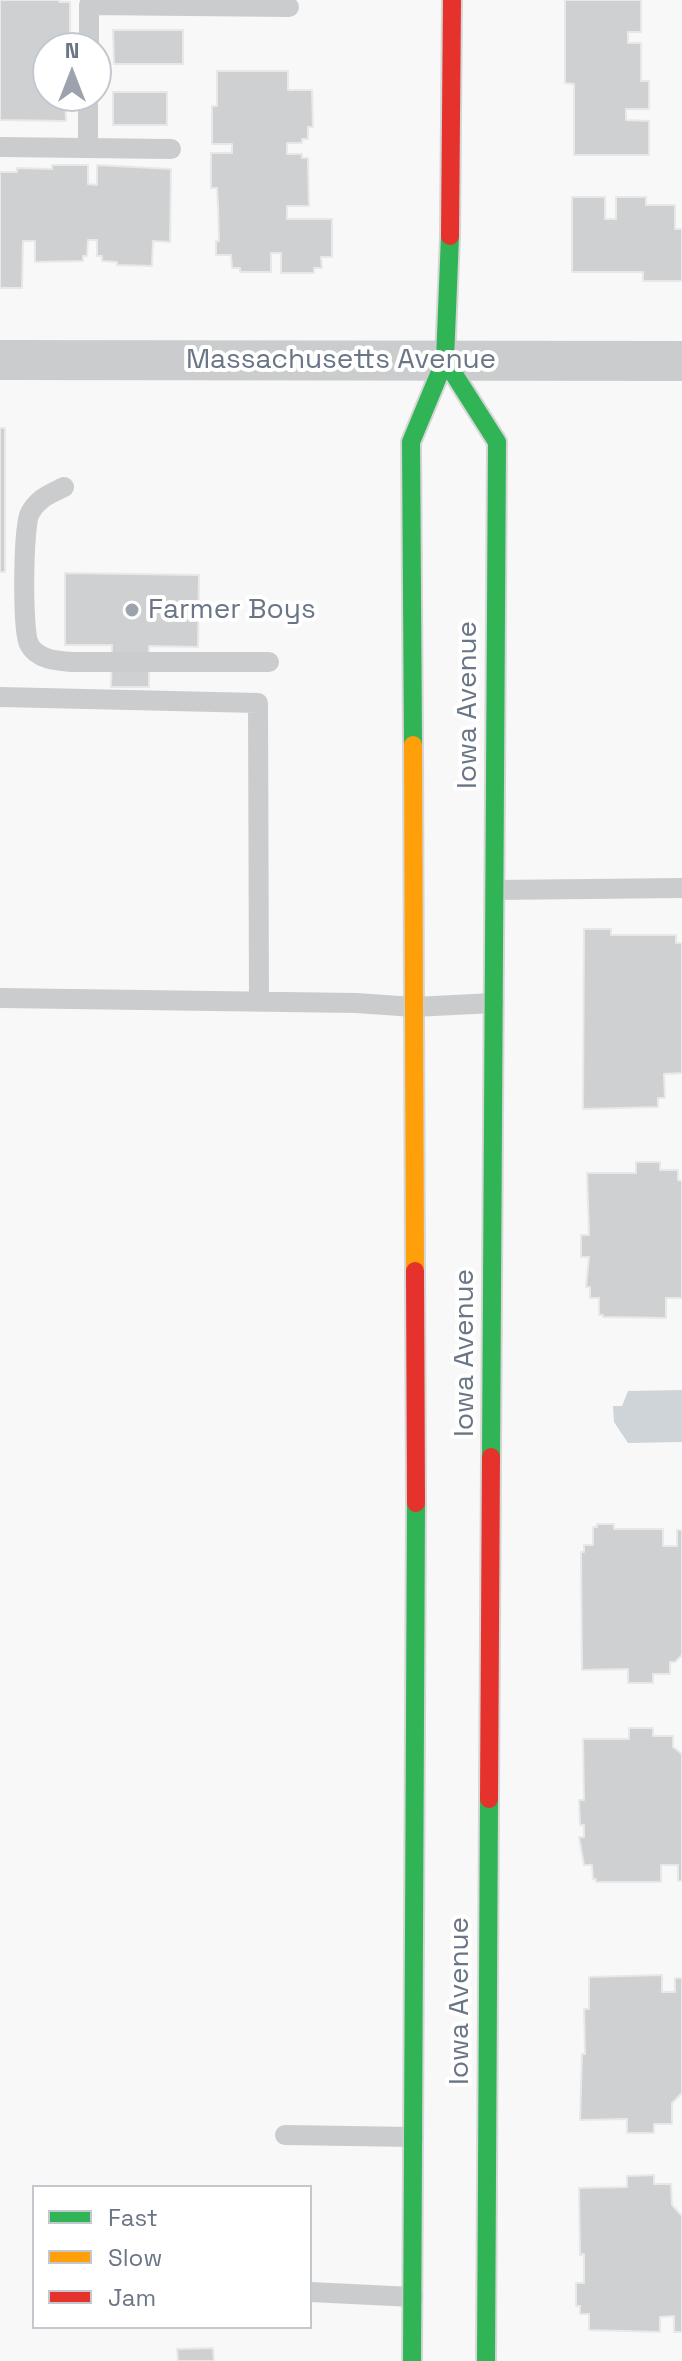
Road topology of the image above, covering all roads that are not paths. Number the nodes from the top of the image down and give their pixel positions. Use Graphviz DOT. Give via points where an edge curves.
graph roads {
  1 [pos="452,0"];
  2 [pos="289,7"];
  3 [pos="89,32"];
  4 [pos="88,112"];
  5 [pos="0,147"];
  6 [pos="88,148"];
  7 [pos="171,149"];
  8 [pos="0,360"];
  9 [pos="445,360"];
  10 [pos="682,361"];
  11 [pos="64,487"];
  12 [pos="269,662"];
  13 [pos="0,697"];
  14 [pos="682,888"];
  15 [pos="495,890"];
  16 [pos="0,998"];
  17 [pos="259,1002"];
  18 [pos="494,1003"];
  19 [pos="414,1007"];
  20 [pos="285,2135"];
  21 [pos="413,2137"];
  22 [pos="312,2292"];
  23 [pos="413,2297"];
  24 [pos="412,2361"];
  25 [pos="486,2361"];
  1 -- 9 [label="main road, Iowa Avenue"];
  2 -- 3 [label="lane" via="89,5"];
  4 -- 6 [label="lane"];
  5 -- 6 [label="lane"];
  6 -- 7 [label="lane"];
  8 -- 9 [label="street, Massachusetts Avenue"];
  9 -- 10 [label="street, Massachusetts Avenue"];
  9 -- 15 [label="main road, Iowa Avenue" via="497,442"];
  9 -- 19 [label="main road, Iowa Avenue" via="411,442"];
  11 -- 12 [label="lane" via="41,498 28,515 24,619 30,645 47,659 73,662"];
  13 -- 17 [label="lane" via="258,703"];
  14 -- 15 [label="lane"];
  15 -- 18 [label="main road, Iowa Avenue"];
  16 -- 17 [label="lane"];
  17 -- 19 [label="lane"];
  18 -- 19 [label="lane"];
  18 -- 25 [label="main road, Iowa Avenue"];
  19 -- 21 [label="main road, Iowa Avenue"];
  20 -- 21 [label="lane"];
  21 -- 23 [label="main road, Iowa Avenue"];
  22 -- 23 [label="lane"];
  23 -- 24 [label="main road, Iowa Avenue"];
}
